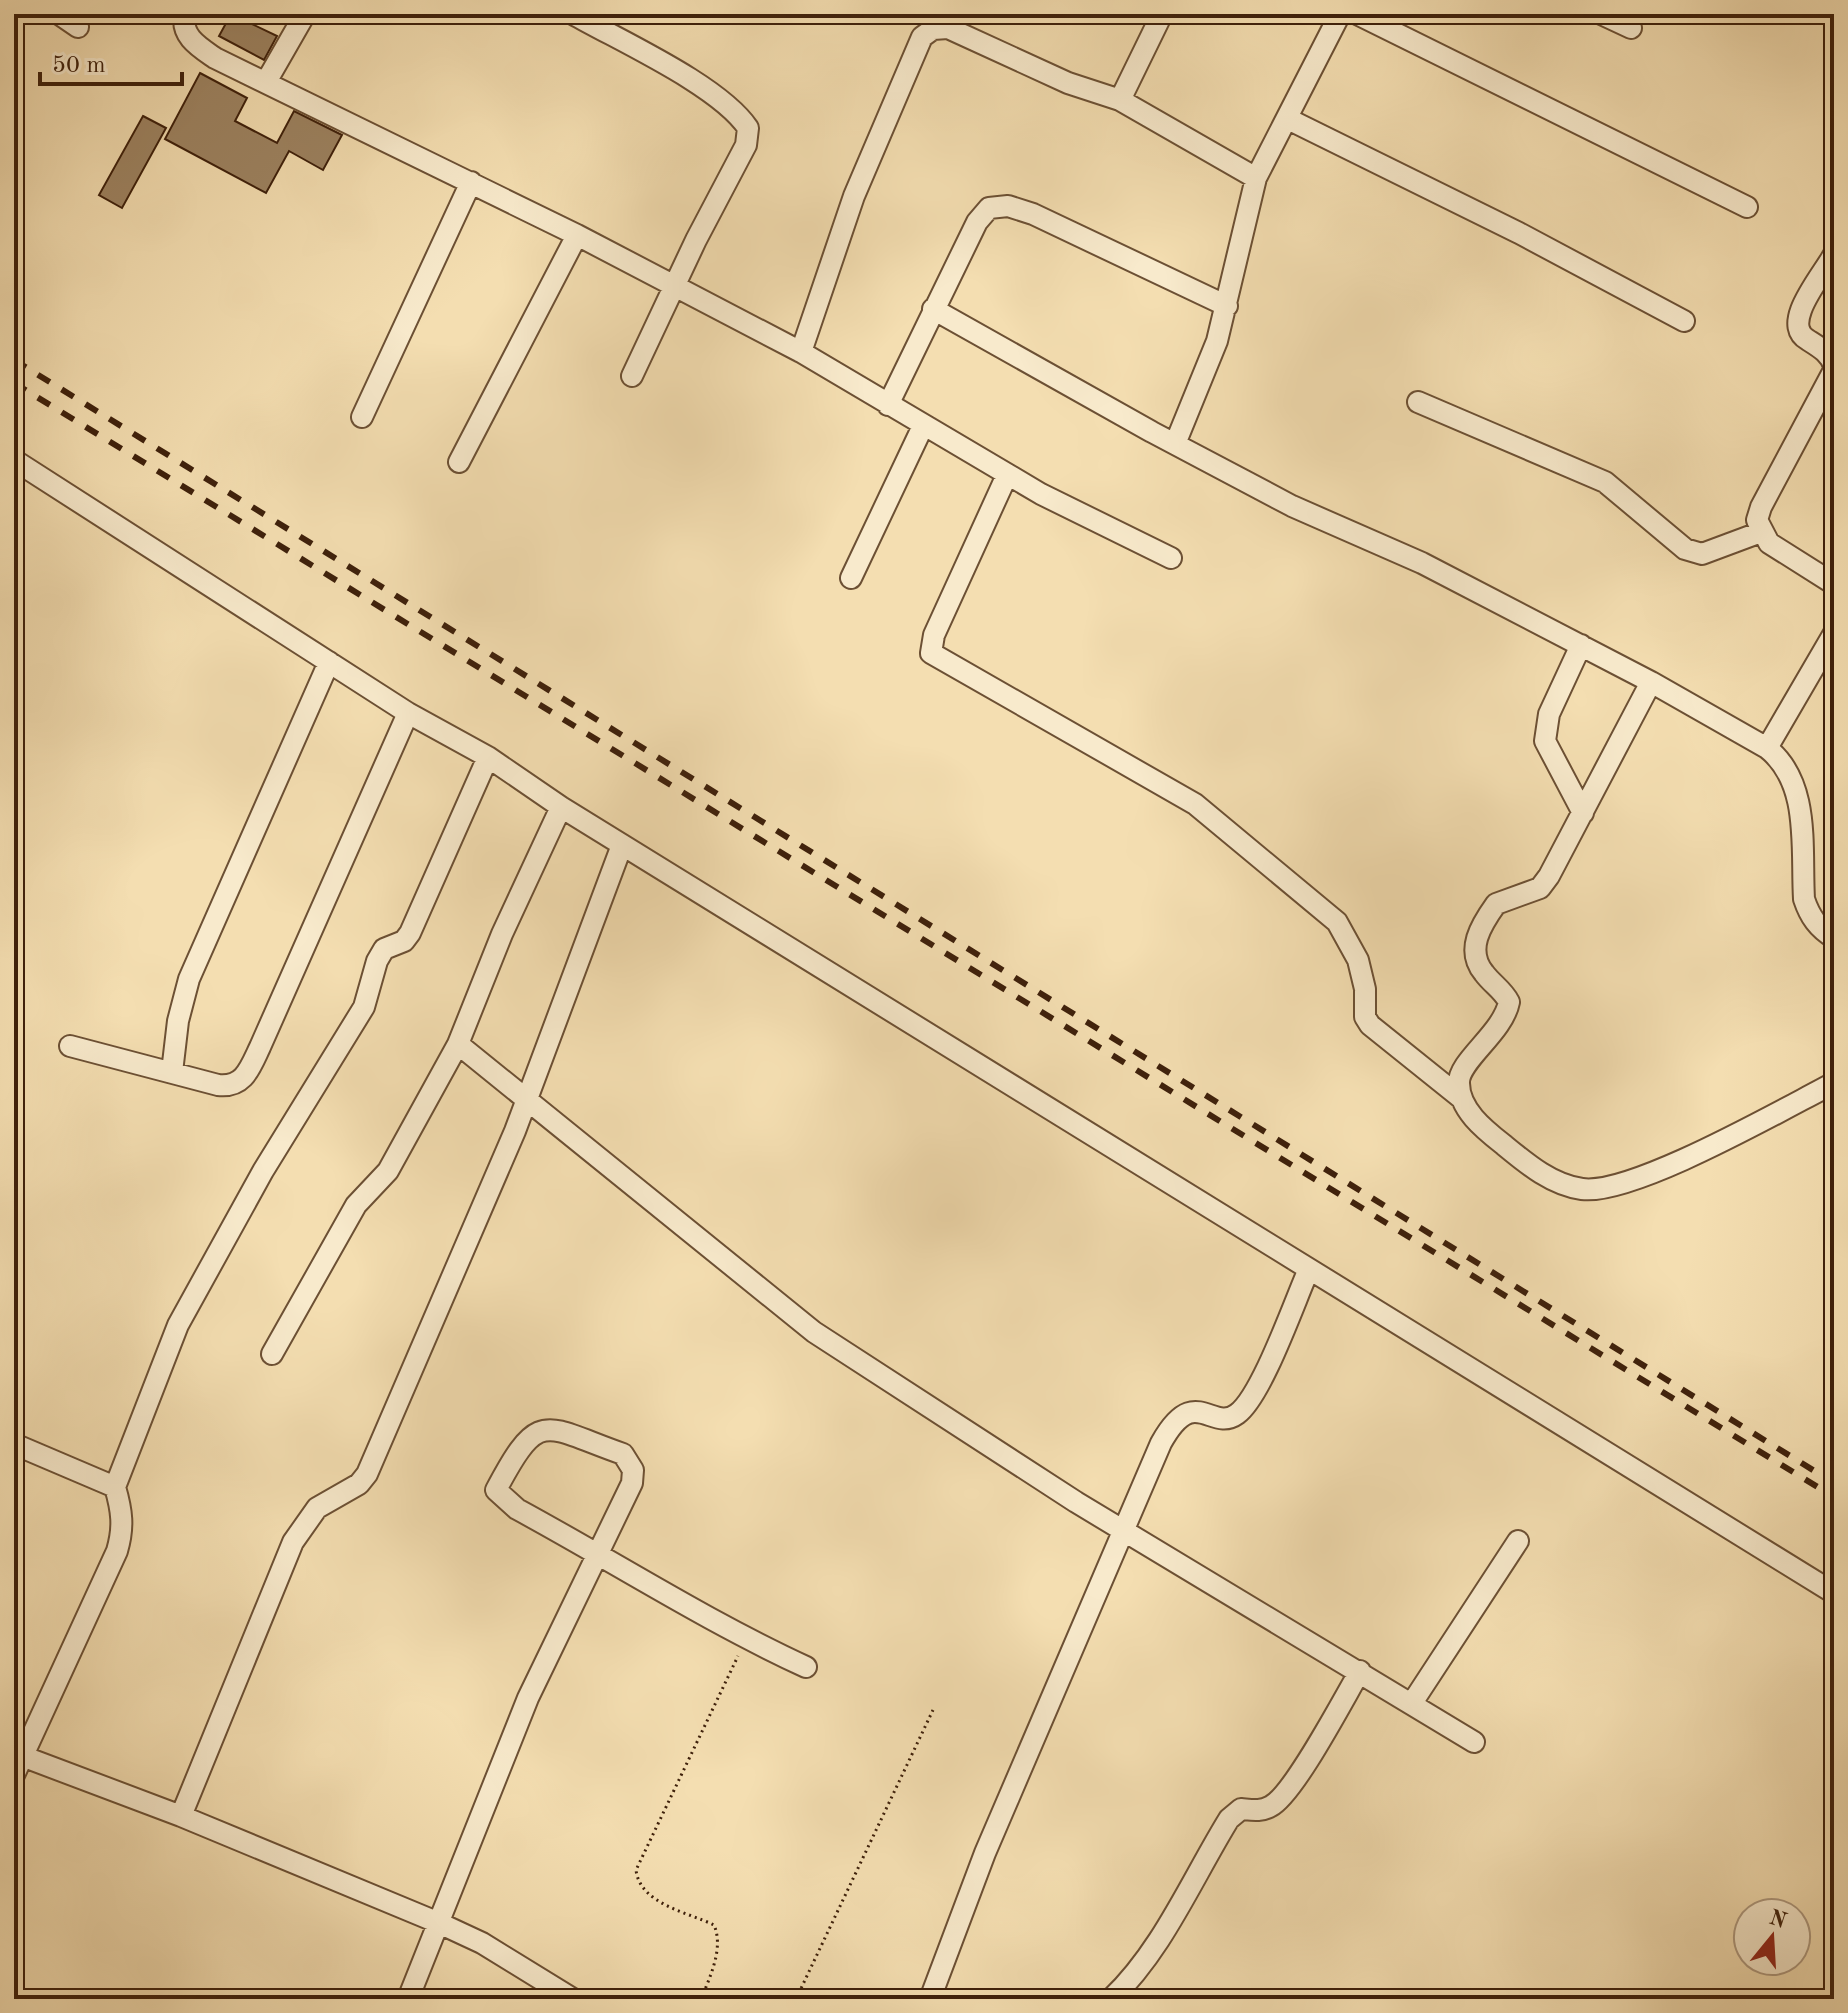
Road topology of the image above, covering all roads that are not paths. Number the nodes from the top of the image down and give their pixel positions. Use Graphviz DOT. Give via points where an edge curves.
graph roads {
  1 [pos="59,14"];
  2 [pos="185,14"];
  3 [pos="305,14"];
  4 [pos="573,14"];
  5 [pos="1162,14"];
  6 [pos="1340,14"];
  7 [pos="1357,14"];
  8 [pos="1601,14"];
  9 [pos="78,27"];
  10 [pos="1631,28"];
  11 [pos="266,82"];
  12 [pos="1120,100"];
  13 [pos="1288,119"];
  14 [pos="1256,178"];
  15 [pos="471,182"];
  16 [pos="1747,207"];
  17 [pos="577,235"];
  18 [pos="1834,254"];
  19 [pos="673,287"];
  20 [pos="1227,306"];
  21 [pos="933,309"];
  22 [pos="1684,321"];
  23 [pos="801,352"];
  24 [pos="1834,368"];
  25 [pos="632,376"];
  26 [pos="1418,402"];
  27 [pos="888,405"];
  28 [pos="362,417"];
  29 [pos="923,426"];
  30 [pos="1175,444"];
  31 [pos="14,460"];
  32 [pos="459,462"];
  33 [pos="1007,475"];
  34 [pos="1761,532"];
  35 [pos="1171,558"];
  36 [pos="851,578"];
  37 [pos="1834,584"];
  38 [pos="1834,633"];
  39 [pos="1581,645"];
  40 [pos="329,662"];
  41 [pos="1651,682"];
  42 [pos="408,713"];
  43 [pos="1767,748"];
  44 [pos="488,757"];
  45 [pos="561,807"];
  46 [pos="1583,813"];
  47 [pos="622,845"];
  48 [pos="1834,938"];
  49 [pos="458,1044"];
  50 [pos="70,1046"];
  51 [pos="172,1072"];
  52 [pos="1834,1083"];
  53 [pos="1461,1098"];
  54 [pos="526,1099"];
  55 [pos="1309,1269"];
  56 [pos="272,1354"];
  57 [pos="14,1444"];
  58 [pos="115,1487"];
  59 [pos="1125,1530"];
  60 [pos="1518,1541"];
  61 [pos="599,1554"];
  62 [pos="1834,1593"];
  63 [pos="806,1667"];
  64 [pos="1360,1671"];
  65 [pos="1412,1703"];
  66 [pos="1474,1742"];
  67 [pos="17,1761"];
  68 [pos="181,1816"];
  69 [pos="439,1923"];
  70 [pos="408,1999"];
  71 [pos="573,1999"];
  72 [pos="930,1999"];
  73 [pos="1111,1999"];
  1 -- 9 [label="street"];
  2 -- 11 [label="street" via="185,30 200,48"];
  3 -- 11 [label="street"];
  4 -- 19 [label="street" via="704,89 737,112 748,128 746,145"];
  5 -- 12 [label="street"];
  6 -- 13 [label="street"];
  7 -- 16 [label="street"];
  8 -- 10 [label="street"];
  11 -- 15 [label="street"];
  12 -- 14 [label="street"];
  12 -- 23 [label="street" via="1068,83 948,28 922,37 854,196"];
  13 -- 14 [label="street"];
  13 -- 22 [label="street"];
  14 -- 20 [label="street"];
  15 -- 17 [label="street"];
  15 -- 28 [label="street"];
  17 -- 19 [label="street"];
  17 -- 32 [label="street"];
  18 -- 24 [label="street" via="1797,315 1802,337 1831,357"];
  19 -- 23 [label="street"];
  19 -- 25 [label="street"];
  20 -- 21 [label="street" via="1008,206 989,208 977,222"];
  20 -- 30 [label="street"];
  21 -- 27 [label="street"];
  21 -- 30 [label="street"];
  23 -- 27 [label="street"];
  24 -- 34 [label="street" via="1761,507"];
  26 -- 34 [label="street" via="1605,482 1685,549 1702,554"];
  27 -- 29 [label="street"];
  29 -- 33 [label="street"];
  29 -- 36 [label="street"];
  30 -- 39 [label="street"];
  31 -- 40 [label="street"];
  33 -- 35 [label="street"];
  33 -- 53 [label="street" via="934,635 931,653 1195,804 1337,922 1358,960 1370,1025"];
  34 -- 37 [label="street" via="1769,543"];
  38 -- 43 [label="street"];
  39 -- 41 [label="street"];
  39 -- 46 [label="street" via="1549,714 1545,741"];
  40 -- 42 [label="street"];
  40 -- 51 [label="street" via="189,979"];
  41 -- 43 [label="street"];
  41 -- 46 [label="street"];
  42 -- 44 [label="street"];
  42 -- 51 [label="street" via="241,1081 218,1085"];
  43 -- 48 [label="street" via="1783,761 1795,786 1804,899 1821,930"];
  44 -- 45 [label="street"];
  44 -- 58 [label="street" via="410,933 384,949 364,1007 263,1171 178,1325"];
  45 -- 47 [label="street"];
  45 -- 49 [label="street"];
  46 -- 53 [label="street" via="1540,888 1496,904 1476,939 1481,971 1509,1002 1500,1028 1464,1067 1458,1080"];
  47 -- 54 [label="street"];
  47 -- 55 [label="street"];
  49 -- 54 [label="street"];
  49 -- 56 [label="street" via="388,1171 356,1205"];
  50 -- 51 [label="street"];
  52 -- 53 [label="street" via="1659,1170 1605,1189 1584,1190 1540,1172 1489,1133"];
  54 -- 59 [label="street" via="814,1332"];
  54 -- 68 [label="street" via="367,1474 317,1508 293,1542"];
  55 -- 59 [label="street" via="1243,1408 1225,1419 1200,1411 1184,1413 1172,1424"];
  55 -- 62 [label="street"];
  57 -- 58 [label="street"];
  58 -- 67 [label="street" via="123,1532 117,1551"];
  59 -- 64 [label="street"];
  59 -- 72 [label="street" via="1028,1749"];
  60 -- 65 [label="street"];
  61 -- 61 [label="street" via="632,1483 630,1460 582,1439 540,1429 518,1450 496,1490 517,1509"];
  61 -- 63 [label="street"];
  61 -- 69 [label="street" via="523,1709"];
  64 -- 65 [label="street"];
  64 -- 73 [label="street" via="1274,1805 1259,1811 1241,1809 1229,1819 1152,1955"];
  65 -- 66 [label="street"];
  67 -- 68 [label="street"];
  68 -- 69 [label="street"];
  69 -- 70 [label="street"];
  69 -- 71 [label="street"];
}
